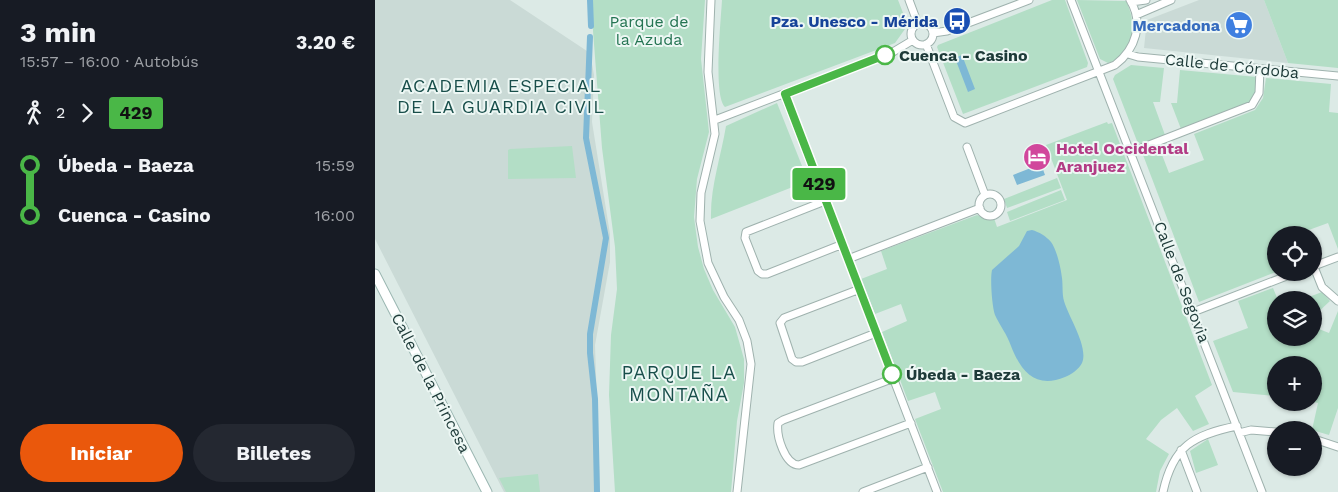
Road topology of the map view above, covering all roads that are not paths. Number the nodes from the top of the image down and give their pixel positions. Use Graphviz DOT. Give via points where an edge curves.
graph roads {
  1 [pos="711,0"];
  2 [pos="909,0"];
  3 [pos="1029,0"];
  4 [pos="1146,0"];
  5 [pos="1171,0"];
  6 [pos="1131,1"];
  7 [pos="1074,2"];
  8 [pos="1136,15"];
  9 [pos="918,24"];
  10 [pos="933,33"];
  11 [pos="913,40"];
  12 [pos="926,44"];
  13 [pos="1091,48"];
  14 [pos="1128,54"];
  15 [pos="1112,66"];
  16 [pos="1260,69"];
  17 [pos="1100,71"];
  18 [pos="1338,76"];
  19 [pos="785,94"];
  20 [pos="715,120"];
  21 [pos="967,147"];
  22 [pos="1131,152"];
  23 [pos="985,195"];
  24 [pos="825,201"];
  25 [pos="981,208"];
  26 [pos="843,244"];
  27 [pos="1338,257"];
  28 [pos="848,259"];
  29 [pos="1322,264"];
  30 [pos="375,274"];
  31 [pos="1274,281"];
  32 [pos="1320,281"];
  33 [pos="860,289"];
  34 [pos="1338,302"];
  35 [pos="1193,312"];
  36 [pos="877,333"];
  37 [pos="894,378"];
  38 [pos="911,423"];
  39 [pos="1238,429"];
  40 [pos="1267,431"];
  41 [pos="1322,442"];
  42 [pos="1338,447"];
  43 [pos="1181,450"];
  44 [pos="928,467"];
  45 [pos="487,492"];
  46 [pos="737,492"];
  47 [pos="863,492"];
  48 [pos="937,492"];
  49 [pos="1163,492"];
  50 [pos="1197,492"];
  51 [pos="1262,492"];
  1 -- 20 [label="street" via="708,72"];
  2 -- 9 [label="street"];
  3 -- 10 [label="street" via="947,31"];
  4 -- 6 [label="street"];
  5 -- 8 [label="street"];
  6 -- 8 [label="street"];
  7 -- 13 [label="street, Calle de Segovia"];
  8 -- 14 [label="street" via="1137,34"];
  9 -- 10 [label="street" via="928,25"];
  9 -- 11 [label="street" via="912,32"];
  10 -- 12 [label="street"];
  11 -- 12 [label="street"];
  11 -- 19 [label="street" via="893,52"];
  12 -- 17 [label="street" via="954,117 961,122 971,121"];
  13 -- 15 [label="street" via="1101,63"];
  13 -- 17 [label="street, Calle de Segovia"];
  14 -- 15 [label="street"];
  14 -- 16 [label="street, Calle de Córdoba"];
  15 -- 17 [label="street"];
  16 -- 18 [label="street, Calle de Córdoba"];
  16 -- 22 [label="street" via="1259,93 1252,105"];
  17 -- 22 [label="street, Calle de Segovia"];
  19 -- 20 [label="street"];
  19 -- 24 [label="street"];
  20 -- 46 [label="street" via="715,134 701,193 703,242 716,281 739,320 751,364"];
  21 -- 23 [label="street"];
  22 -- 35 [label="street, Calle de Segovia"];
  23 -- 25 [label="street" via="980,201"];
  23 -- 25 [label="street" via="998,197 1000,210 990,215"];
  24 -- 26 [label="street"];
  24 -- 26 [label="street" via="746,232 745,238 758,271 767,274"];
  25 -- 28 [label="street"];
  26 -- 28 [label="street"];
  27 -- 29 [label="street"];
  28 -- 33 [label="street"];
  30 -- 45 [label="street, Calle de la Princesa"];
  31 -- 35 [label="street"];
  32 -- 34 [label="street"];
  33 -- 36 [label="street"];
  33 -- 36 [label="street" via="784,318 780,329 796,362"];
  35 -- 39 [label="street, Calle de Segovia"];
  36 -- 37 [label="street"];
  37 -- 38 [label="street"];
  37 -- 38 [label="street" via="778,423 777,430 789,462 799,465"];
  38 -- 44 [label="street"];
  39 -- 40 [label="street"];
  39 -- 43 [label="street" via="1208,432"];
  39 -- 51 [label="street, Calle de Segovia"];
  41 -- 42 [label="street"];
  43 -- 49 [label="street" via="1172,462"];
  43 -- 50 [label="street"];
  44 -- 47 [label="street"];
  44 -- 48 [label="street"];
}
